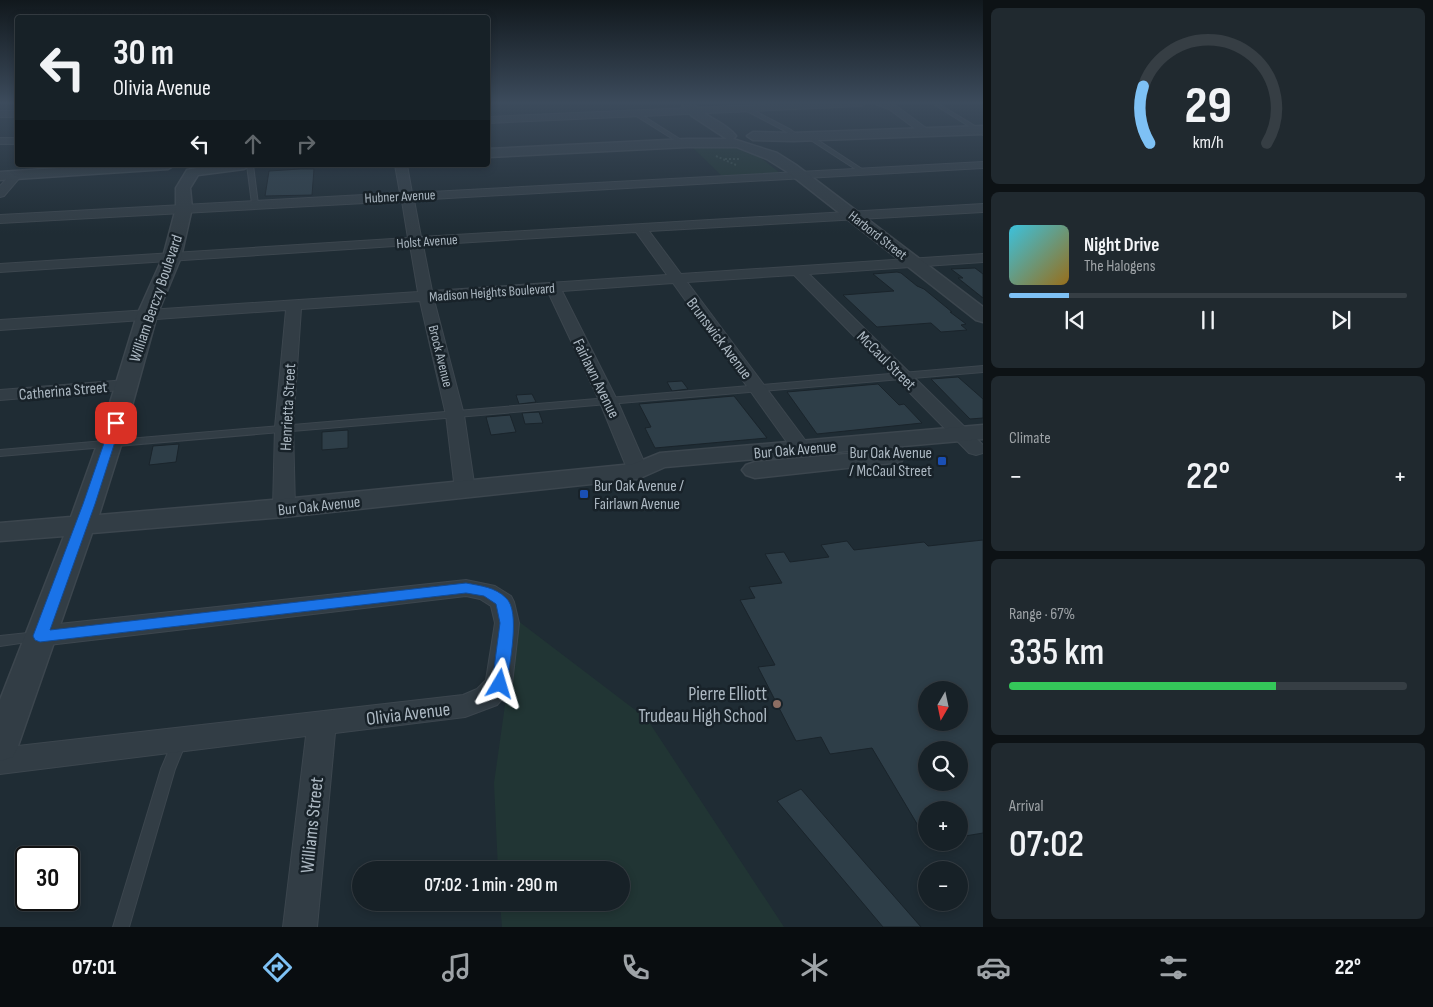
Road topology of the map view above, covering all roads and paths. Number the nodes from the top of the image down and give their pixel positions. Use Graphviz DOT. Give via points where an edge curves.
graph roads {
  1 [pos="614,146"];
  2 [pos="756,146"];
  3 [pos="816,146"];
  4 [pos="490,152"];
  5 [pos="710,154"];
  6 [pos="725,159"];
  7 [pos="743,159"];
  8 [pos="983,165"];
  9 [pos="740,166"];
  10 [pos="226,167"];
  11 [pos="250,167"];
  12 [pos="401,167"];
  13 [pos="181,172"];
  14 [pos="862,172"];
  15 [pos="800,175"];
  16 [pos="0,176"];
  17 [pos="15,176"];
  18 [pos="0,193"];
  19 [pos="407,196"];
  20 [pos="255,204"];
  21 [pos="184,208"];
  22 [pos="983,208"];
  23 [pos="854,216"];
  24 [pos="0,219"];
  25 [pos="640,228"];
  26 [pos="416,241"];
  27 [pos="172,258"];
  28 [pos="983,258"];
  29 [pos="913,262"];
  30 [pos="0,268"];
  31 [pos="798,271"];
  32 [pos="676,279"];
  33 [pos="553,287"];
  34 [pos="426,296"];
  35 [pos="294,305"];
  36 [pos="147,315"];
  37 [pos="983,316"];
  38 [pos="0,325"];
  39 [pos="983,369"];
  40 [pos="902,375"];
  41 [pos="127,385"];
  42 [pos="758,388"];
  43 [pos="0,395"];
  44 [pos="608,400"];
  45 [pos="455,415"];
  46 [pos="284,427"];
  47 [pos="976,441"];
  48 [pos="110,442"];
  49 [pos="801,448"];
  50 [pos="0,453"];
  51 [pos="638,471"];
  52 [pos="465,490"];
  53 [pos="284,508"];
  54 [pos="81,526"];
  55 [pos="0,532"];
  56 [pos="40,636"];
  57 [pos="0,641"];
  58 [pos="322,723"];
  59 [pos="180,740"];
  60 [pos="0,746"];
  61 [pos="0,761"];
  62 [pos="121,927"];
  63 [pos="300,927"];
  1 -- 4 [label="street"];
  2 -- 15 [label="street, Harbord Street"];
  3 -- 14 [label="lane"];
  5 -- 6 [label="path"];
  6 -- 7 [label="path"];
  6 -- 9 [label="path"];
  8 -- 14 [label="street, Hubner Avenue"];
  10 -- 13 [label="street"];
  11 -- 20 [label="lane"];
  12 -- 19 [label="street, Brock Avenue"];
  13 -- 17 [label="street"];
  13 -- 21 [label="street, William Berczy Boulevard"];
  14 -- 15 [label="street, Hubner Avenue"];
  15 -- 19 [label="street, Hubner Avenue"];
  15 -- 23 [label="street, Harbord Street"];
  16 -- 17 [label="street"];
  17 -- 18 [label="street"];
  19 -- 20 [label="street, Hubner Avenue"];
  19 -- 26 [label="street, Brock Avenue"];
  20 -- 21 [label="street, Hubner Avenue"];
  21 -- 24 [label="street, Hubner Avenue"];
  21 -- 27 [label="street, William Berczy Boulevard"];
  22 -- 23 [label="street, Holst Avenue"];
  23 -- 25 [label="street, Holst Avenue"];
  23 -- 29 [label="street, Harbord Street"];
  25 -- 26 [label="street, Holst Avenue"];
  25 -- 32 [label="street, Brunswick Avenue"];
  26 -- 27 [label="street, Holst Avenue"];
  26 -- 34 [label="street, Brock Avenue"];
  27 -- 30 [label="street, Holst Avenue"];
  27 -- 36 [label="street, William Berczy Boulevard"];
  28 -- 29 [label="street, Madison Heights Boulevard"];
  29 -- 31 [label="street, Madison Heights Boulevard"];
  29 -- 37 [label="street, Harbord Street"];
  31 -- 32 [label="street, Madison Heights Boulevard"];
  31 -- 40 [label="street, McCaul Street"];
  32 -- 33 [label="street, Madison Heights Boulevard"];
  32 -- 42 [label="street, Brunswick Avenue"];
  33 -- 34 [label="street, Madison Heights Boulevard"];
  33 -- 44 [label="street, Fairlawn Avenue"];
  34 -- 35 [label="street, Madison Heights Boulevard"];
  34 -- 45 [label="street, Brock Avenue"];
  35 -- 36 [label="street, Madison Heights Boulevard"];
  35 -- 46 [label="street, Henrietta Street"];
  36 -- 38 [label="street, Madison Heights Boulevard"];
  36 -- 41 [label="street, William Berczy Boulevard"];
  39 -- 40 [label="lane"];
  40 -- 42 [label="lane"];
  40 -- 47 [label="street, McCaul Street"];
  41 -- 43 [label="street, Catherina Street"];
  41 -- 48 [label="street, William Berczy Boulevard"];
  42 -- 44 [label="lane"];
  42 -- 49 [label="street, Brunswick Avenue"];
  44 -- 45 [label="lane"];
  44 -- 51 [label="street, Fairlawn Avenue"];
  45 -- 46 [label="lane"];
  45 -- 52 [label="street, Brock Avenue"];
  46 -- 48 [label="lane"];
  46 -- 53 [label="street, Henrietta Street"];
  47 -- 49 [label="street, Bur Oak Avenue"];
  47 -- 51 [label="street, Bur Oak Avenue" via="668,477"];
  48 -- 50 [label="lane"];
  48 -- 54 [label="street, William Berczy Boulevard"];
  49 -- 51 [label="street, Bur Oak Avenue" via="660,460"];
  51 -- 52 [label="street, Bur Oak Avenue"];
  52 -- 53 [label="street, Bur Oak Avenue"];
  53 -- 54 [label="street, Bur Oak Avenue"];
  54 -- 55 [label="street, Bur Oak Avenue"];
  54 -- 56 [label="street, William Berczy Boulevard"];
  56 -- 57 [label="lane"];
  56 -- 58 [label="street, Olivia Avenue" via="466,588 487,592 502,602 507,623 500,684 487,697 465,706"];
  56 -- 60 [label="street, William Berczy Boulevard"];
  58 -- 59 [label="street, Olivia Avenue"];
  58 -- 63 [label="street, Williams Street"];
  59 -- 61 [label="street, Olivia Avenue"];
  59 -- 62 [label="lane" via="168,769"];
}
